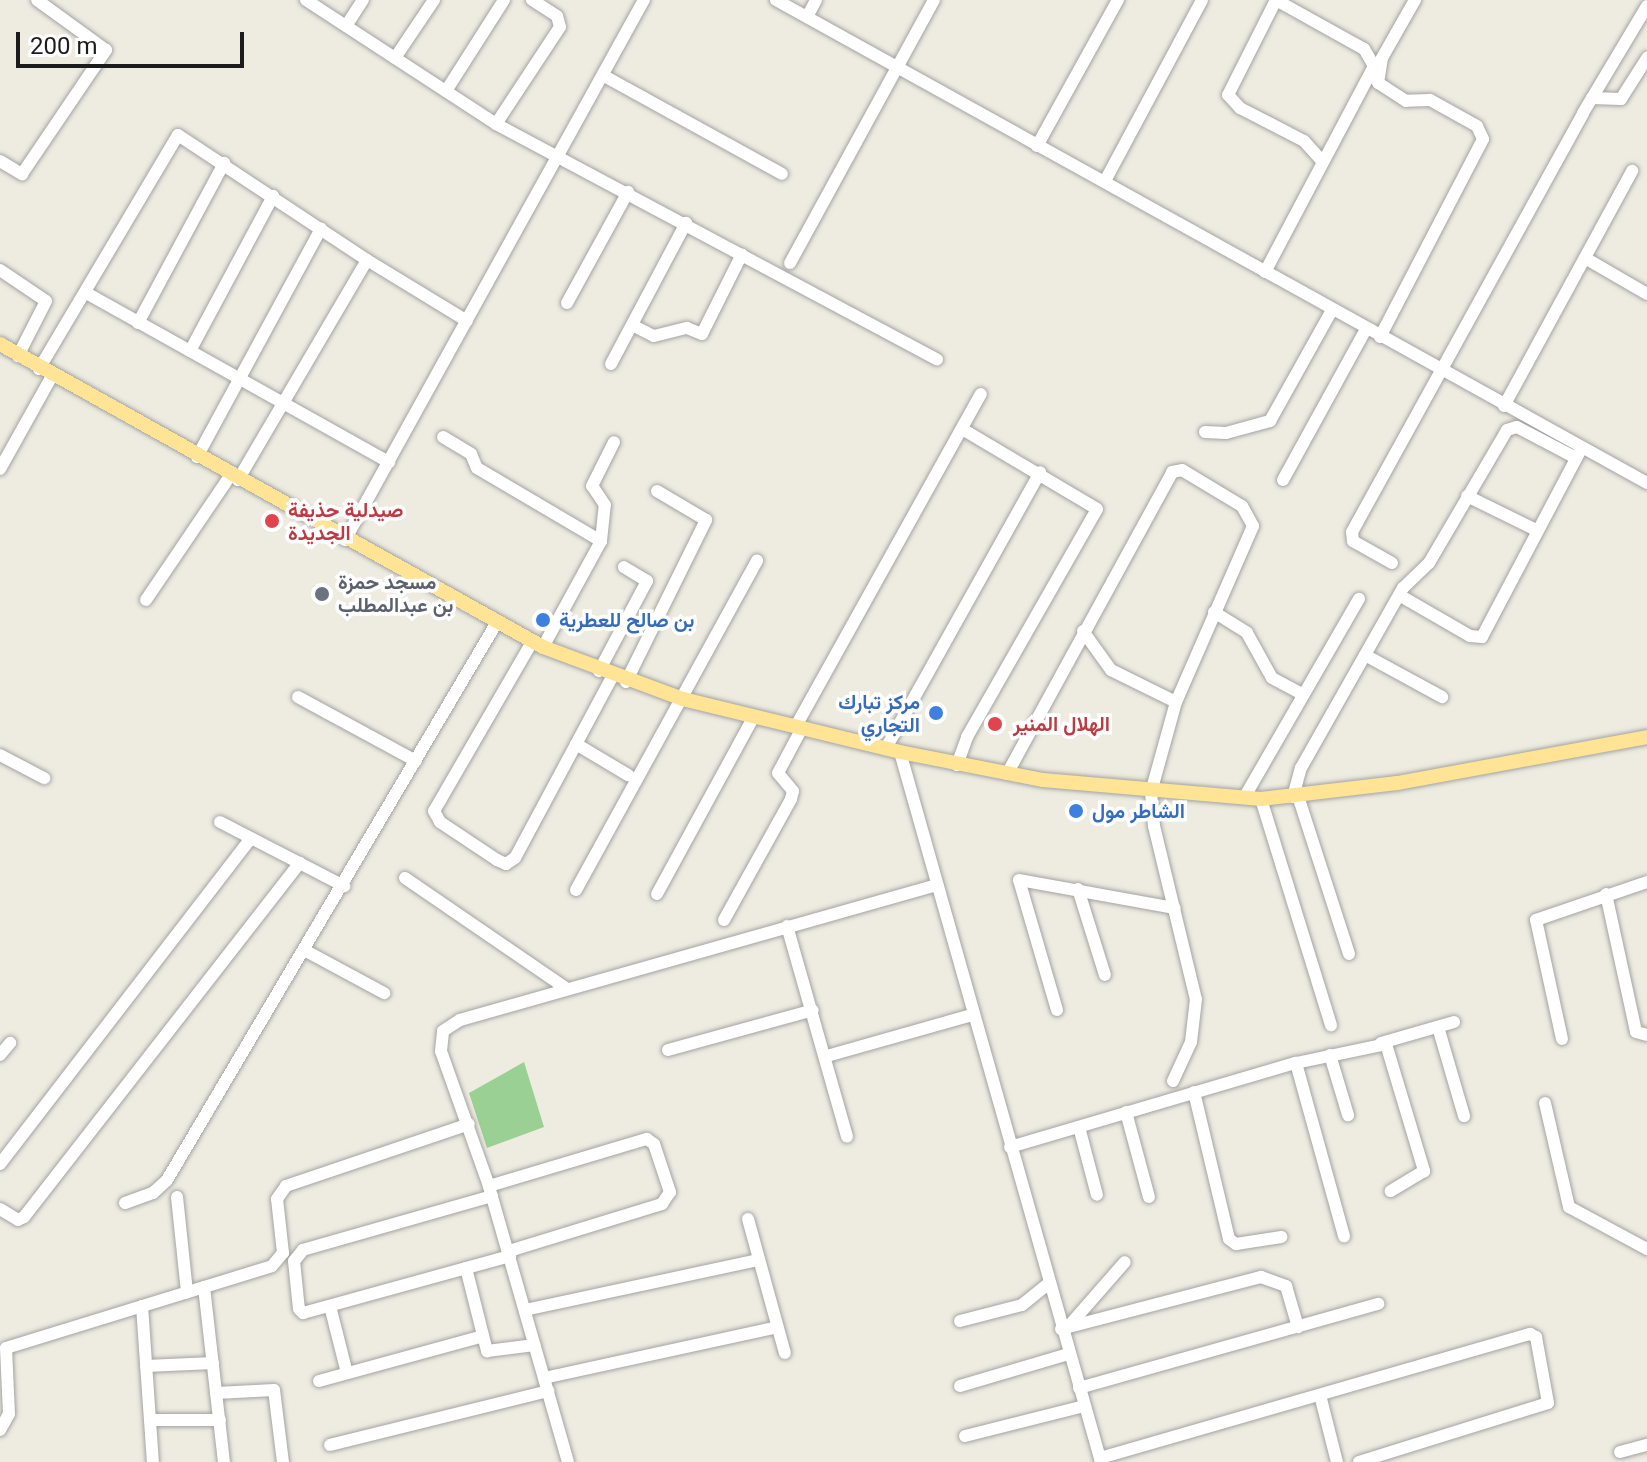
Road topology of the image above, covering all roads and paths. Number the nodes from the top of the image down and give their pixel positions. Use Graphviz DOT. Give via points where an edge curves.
graph roads {
  1 [pos="37,0"];
  2 [pos="306,0"];
  3 [pos="363,0"];
  4 [pos="434,0"];
  5 [pos="504,0"];
  6 [pos="532,0"];
  7 [pos="644,0"];
  8 [pos="777,0"];
  9 [pos="816,0"];
  10 [pos="934,0"];
  11 [pos="1118,0"];
  12 [pos="1202,0"];
  13 [pos="1415,0"];
  14 [pos="1646,12"];
  15 [pos="807,17"];
  16 [pos="346,26"];
  17 [pos="395,58"];
  18 [pos="1647,58"];
  19 [pos="897,67"];
  20 [pos="604,76"];
  21 [pos="446,91"];
  22 [pos="1592,98"];
  23 [pos="496,124"];
  24 [pos="1037,146"];
  25 [pos="558,156"];
  26 [pos="0,161"];
  27 [pos="1323,162"];
  28 [pos="224,163"];
  29 [pos="1632,171"];
  30 [pos="782,174"];
  31 [pos="1105,181"];
  32 [pos="628,192"];
  33 [pos="273,196"];
  34 [pos="686,223"];
  35 [pos="321,229"];
  36 [pos="742,254"];
  37 [pos="1585,258"];
  38 [pos="367,260"];
  39 [pos="790,263"];
  40 [pos="0,270"];
  41 [pos="1265,272"];
  42 [pos="88,294"];
  43 [pos="1647,294"];
  44 [pos="567,303"];
  45 [pos="1332,310"];
  46 [pos="467,321"];
  47 [pos="138,323"];
  48 [pos="634,326"];
  49 [pos="1366,329"];
  50 [pos="1380,337"];
  51 [pos="0,344"];
  52 [pos="190,351"];
  53 [pos="18,356"];
  54 [pos="937,359"];
  55 [pos="611,364"];
  56 [pos="1440,371"];
  57 [pos="46,372"];
  58 [pos="239,378"];
  59 [pos="981,394"];
  60 [pos="282,402"];
  61 [pos="1504,406"];
  62 [pos="962,429"];
  63 [pos="1205,432"];
  64 [pos="443,437"];
  65 [pos="614,442"];
  66 [pos="1579,452"];
  67 [pos="197,457"];
  68 [pos="389,462"];
  69 [pos="0,469"];
  70 [pos="1040,472"];
  71 [pos="234,478"];
  72 [pos="1283,480"];
  73 [pos="1647,483"];
  74 [pos="657,491"];
  75 [pos="1467,496"];
  76 [pos="1536,530"];
  77 [pos="345,540"];
  78 [pos="601,541"];
  79 [pos="757,561"];
  80 [pos="1392,563"];
  81 [pos="624,567"];
  82 [pos="1399,595"];
  83 [pos="1359,599"];
  84 [pos="146,600"];
  85 [pos="1214,612"];
  86 [pos="496,624"];
  87 [pos="1083,631"];
  88 [pos="538,644"];
  89 [pos="1365,655"];
  90 [pos="612,677"];
  91 [pos="1302,694"];
  92 [pos="298,697"];
  93 [pos="1442,697"];
  94 [pos="683,699"];
  95 [pos="1176,702"];
  96 [pos="754,716"];
  97 [pos="799,727"];
  98 [pos="1647,737"];
  99 [pos="576,744"];
  100 [pos="893,750"];
  101 [pos="0,755"];
  102 [pos="416,761"];
  103 [pos="957,765"];
  104 [pos="1007,774"];
  105 [pos="628,775"];
  106 [pos="44,778"];
  107 [pos="1151,792"];
  108 [pos="1296,797"];
  109 [pos="1244,798"];
  110 [pos="1261,799"];
  111 [pos="220,822"];
  112 [pos="251,838"];
  113 [pos="300,863"];
  114 [pos="405,878"];
  115 [pos="1647,882"];
  116 [pos="937,885"];
  117 [pos="344,886"];
  118 [pos="1078,889"];
  119 [pos="576,890"];
  120 [pos="657,894"];
  121 [pos="1606,894"];
  122 [pos="1175,908"];
  123 [pos="724,920"];
  124 [pos="787,926"];
  125 [pos="306,951"];
  126 [pos="1349,954"];
  127 [pos="1105,975"];
  128 [pos="567,989"];
  129 [pos="384,993"];
  130 [pos="813,1010"];
  131 [pos="1057,1010"];
  132 [pos="972,1015"];
  133 [pos="1454,1022"];
  134 [pos="1331,1025"];
  135 [pos="1438,1027"];
  136 [pos="1647,1035"];
  137 [pos="1562,1039"];
  138 [pos="10,1043"];
  139 [pos="1378,1044"];
  140 [pos="668,1050"];
  141 [pos="0,1055"];
  142 [pos="1330,1055"];
  143 [pos="827,1056"];
  144 [pos="1296,1063"];
  145 [pos="1173,1081"];
  146 [pos="1194,1092"];
  147 [pos="1545,1103"];
  148 [pos="1126,1112"];
  149 [pos="1348,1115"];
  150 [pos="1464,1116"];
  151 [pos="469,1124"];
  152 [pos="1079,1127"];
  153 [pos="847,1137"];
  154 [pos="1010,1147"];
  155 [pos="0,1164"];
  156 [pos="491,1191"];
  157 [pos="1391,1191"];
  158 [pos="1097,1195"];
  159 [pos="177,1197"];
  160 [pos="1149,1197"];
  161 [pos="125,1203"];
  162 [pos="0,1209"];
  163 [pos="748,1219"];
  164 [pos="1344,1236"];
  165 [pos="1281,1237"];
  166 [pos="1647,1249"];
  167 [pos="510,1253"];
  168 [pos="759,1260"];
  169 [pos="1125,1262"];
  170 [pos="466,1268"];
  171 [pos="1048,1284"];
  172 [pos="204,1287"];
  173 [pos="187,1292"];
  174 [pos="1378,1304"];
  175 [pos="142,1306"];
  176 [pos="330,1306"];
  177 [pos="525,1310"];
  178 [pos="960,1321"];
  179 [pos="778,1327"];
  180 [pos="1298,1327"];
  181 [pos="1064,1328"];
  182 [pos="483,1336"];
  183 [pos="535,1345"];
  184 [pos="785,1353"];
  185 [pos="1068,1354"];
  186 [pos="213,1363"];
  187 [pos="2,1366"];
  188 [pos="146,1366"];
  189 [pos="347,1373"];
  190 [pos="319,1381"];
  191 [pos="546,1384"];
  192 [pos="960,1386"];
  193 [pos="1079,1388"];
  194 [pos="216,1393"];
  195 [pos="1320,1395"];
  196 [pos="1084,1406"];
  197 [pos="150,1420"];
  198 [pos="220,1420"];
  199 [pos="0,1430"];
  200 [pos="965,1436"];
  201 [pos="330,1445"];
  202 [pos="1647,1445"];
  203 [pos="1101,1460"];
  204 [pos="153,1462"];
  205 [pos="224,1462"];
  206 [pos="283,1462"];
  207 [pos="568,1462"];
  208 [pos="1337,1462"];
  209 [pos="1359,1462"];
  210 [pos="1636,1462"];
  1 -- 26 [label="street" via="103,45 105,54 22,174"];
  2 -- 16 [label="street"];
  3 -- 16 [label="street"];
  4 -- 17 [label="street"];
  5 -- 21 [label="street"];
  6 -- 23 [label="street" via="557,16 560,27"];
  7 -- 20 [label="street"];
  8 -- 15 [label="street"];
  9 -- 15 [label="street"];
  10 -- 19 [label="street"];
  11 -- 24 [label="street"];
  12 -- 31 [label="street"];
  13 -- 50 [label="street" via="1382,58 1378,83 1406,101 1430,100 1477,126 1483,139"];
  14 -- 22 [label="street"];
  15 -- 19 [label="street"];
  16 -- 17 [label="street"];
  17 -- 21 [label="street"];
  18 -- 22 [label="street" via="1621,99"];
  19 -- 24 [label="street"];
  19 -- 39 [label="street"];
  20 -- 25 [label="street"];
  20 -- 30 [label="street"];
  21 -- 23 [label="street"];
  22 -- 56 [label="street"];
  23 -- 25 [label="street"];
  24 -- 31 [label="street"];
  25 -- 32 [label="street"];
  25 -- 46 [label="street"];
  27 -- 27 [label="street" via="1304,141 1240,108 1228,95 1276,0 1364,49 1374,61"];
  27 -- 41 [label="street"];
  28 -- 33 [label="street"];
  28 -- 42 [label="street" via="178,135"];
  28 -- 47 [label="street"];
  29 -- 37 [label="street"];
  31 -- 41 [label="street"];
  32 -- 34 [label="street"];
  32 -- 44 [label="street"];
  33 -- 35 [label="street"];
  33 -- 52 [label="street"];
  34 -- 36 [label="street"];
  34 -- 48 [label="street"];
  35 -- 38 [label="street"];
  35 -- 58 [label="street"];
  36 -- 48 [label="street" via="702,334 687,328 654,336"];
  36 -- 54 [label="street"];
  37 -- 43 [label="street"];
  37 -- 61 [label="street"];
  38 -- 46 [label="street"];
  38 -- 60 [label="street"];
  40 -- 53 [label="street" via="46,301"];
  41 -- 45 [label="street"];
  42 -- 47 [label="street"];
  42 -- 57 [label="street"];
  45 -- 49 [label="street"];
  45 -- 63 [label="street" via="1270,421"];
  46 -- 68 [label="street"];
  47 -- 52 [label="street"];
  48 -- 55 [label="street"];
  49 -- 50 [label="street"];
  49 -- 72 [label="street"];
  50 -- 56 [label="street"];
  51 -- 53 [label="main road"];
  52 -- 58 [label="street"];
  53 -- 57 [label="main road"];
  56 -- 61 [label="street"];
  56 -- 80 [label="street" via="1350,534"];
  57 -- 67 [label="main road"];
  57 -- 69 [label="street"];
  58 -- 60 [label="street"];
  58 -- 67 [label="street"];
  59 -- 62 [label="street"];
  60 -- 68 [label="street"];
  60 -- 71 [label="street"];
  61 -- 66 [label="street"];
  62 -- 70 [label="street"];
  62 -- 97 [label="street"];
  64 -- 78 [label="street" via="471,454 477,468"];
  65 -- 78 [label="street" via="592,486 605,505"];
  66 -- 73 [label="street"];
  66 -- 75 [label="street" via="1513,427"];
  66 -- 76 [label="street"];
  67 -- 71 [label="main road"];
  68 -- 77 [label="street"];
  70 -- 100 [label="street"];
  70 -- 103 [label="street" via="1097,509 967,737"];
  71 -- 77 [label="main road"];
  71 -- 84 [label="street"];
  74 -- 90 [label="street" via="706,520"];
  75 -- 76 [label="street"];
  75 -- 82 [label="street" via="1429,563"];
  76 -- 82 [label="street" via="1482,637 1470,636"];
  77 -- 86 [label="main road"];
  78 -- 88 [label="street"];
  79 -- 94 [label="street"];
  81 -- 90 [label="street" via="647,581"];
  82 -- 89 [label="street"];
  83 -- 91 [label="street"];
  85 -- 87 [label="street" via="1252,519 1236,501 1178,469 1167,479"];
  85 -- 91 [label="street" via="1251,636 1259,663 1272,678"];
  85 -- 95 [label="street"];
  86 -- 88 [label="main road"];
  86 -- 102 [label="street"];
  87 -- 95 [label="street" via="1111,670"];
  87 -- 104 [label="street"];
  88 -- 90 [label="main road"];
  88 -- 99 [label="street" via="434,811 440,822 506,864 515,858"];
  89 -- 93 [label="street"];
  89 -- 108 [label="street" via="1301,768"];
  90 -- 94 [label="main road"];
  90 -- 99 [label="street"];
  91 -- 109 [label="street"];
  92 -- 102 [label="street"];
  94 -- 96 [label="main road"];
  94 -- 119 [label="street"];
  95 -- 107 [label="street"];
  96 -- 97 [label="main road"];
  96 -- 120 [label="street"];
  97 -- 100 [label="main road"];
  97 -- 123 [label="street" via="778,773 793,791 791,799"];
  98 -- 108 [label="main road"];
  99 -- 105 [label="street"];
  100 -- 103 [label="main road"];
  100 -- 116 [label="street"];
  101 -- 106 [label="street"];
  102 -- 117 [label="street"];
  103 -- 104 [label="main road"];
  104 -- 107 [label="main road"];
  107 -- 109 [label="main road"];
  107 -- 122 [label="street"];
  108 -- 110 [label="main road"];
  108 -- 126 [label="street"];
  109 -- 110 [label="main road"];
  110 -- 134 [label="street"];
  111 -- 112 [label="street"];
  112 -- 113 [label="street"];
  112 -- 155 [label="street"];
  113 -- 117 [label="street"];
  113 -- 162 [label="street" via="24,1217 18,1220"];
  114 -- 128 [label="street"];
  115 -- 121 [label="street"];
  116 -- 124 [label="street"];
  116 -- 132 [label="street"];
  117 -- 125 [label="street"];
  118 -- 122 [label="street"];
  118 -- 127 [label="street"];
  118 -- 131 [label="street" via="1023,877 1018,883"];
  121 -- 136 [label="street" via="1636,1032"];
  121 -- 137 [label="street" via="1542,915 1535,924"];
  122 -- 145 [label="street" via="1196,999 1191,1042"];
  124 -- 128 [label="street"];
  124 -- 130 [label="street"];
  125 -- 129 [label="street"];
  125 -- 161 [label="street" via="167,1180 153,1193"];
  128 -- 151 [label="street" via="460,1020 443,1031 441,1051"];
  130 -- 140 [label="street"];
  130 -- 143 [label="street"];
  132 -- 143 [label="street"];
  132 -- 154 [label="street"];
  133 -- 135 [label="street"];
  135 -- 139 [label="street"];
  135 -- 150 [label="street"];
  138 -- 141 [label="street"];
  139 -- 142 [label="street"];
  139 -- 157 [label="street" via="1392,1050 1423,1163 1422,1176"];
  142 -- 144 [label="street"];
  142 -- 149 [label="street"];
  143 -- 153 [label="street"];
  144 -- 146 [label="street"];
  144 -- 164 [label="street"];
  146 -- 148 [label="street"];
  146 -- 165 [label="street" via="1229,1239 1236,1244"];
  147 -- 166 [label="street" via="1569,1207"];
  148 -- 152 [label="street"];
  148 -- 160 [label="street"];
  151 -- 156 [label="street"];
  151 -- 172 [label="street" via="286,1186 277,1199 280,1261"];
  152 -- 154 [label="street"];
  152 -- 158 [label="street"];
  154 -- 171 [label="street"];
  156 -- 167 [label="street"];
  156 -- 167 [label="street" via="647,1139 654,1144 670,1192 662,1204"];
  156 -- 176 [label="street" via="298,1253 294,1261 300,1311"];
  159 -- 173 [label="street"];
  163 -- 168 [label="street"];
  167 -- 170 [label="street"];
  167 -- 177 [label="street"];
  168 -- 177 [label="street"];
  168 -- 179 [label="street"];
  169 -- 181 [label="street"];
  170 -- 176 [label="street"];
  170 -- 182 [label="street"];
  171 -- 178 [label="street" via="1022,1305"];
  171 -- 181 [label="street"];
  172 -- 173 [label="street"];
  172 -- 186 [label="street"];
  173 -- 175 [label="street"];
  174 -- 180 [label="street"];
  175 -- 187 [label="street" via="13,1344 6,1348"];
  175 -- 188 [label="street"];
  176 -- 189 [label="street"];
  177 -- 183 [label="street"];
  179 -- 184 [label="street"];
  179 -- 191 [label="street"];
  180 -- 181 [label="street" via="1286,1286 1270,1277"];
  180 -- 193 [label="street"];
  181 -- 185 [label="street"];
  182 -- 183 [label="street" via="491,1354"];
  182 -- 189 [label="street"];
  183 -- 191 [label="street"];
  185 -- 192 [label="street"];
  185 -- 193 [label="street"];
  186 -- 188 [label="street"];
  186 -- 194 [label="street"];
  187 -- 199 [label="street" via="9,1414"];
  188 -- 197 [label="street"];
  189 -- 190 [label="street"];
  191 -- 201 [label="street"];
  191 -- 207 [label="street"];
  193 -- 196 [label="street"];
  194 -- 198 [label="street"];
  194 -- 206 [label="street" via="274,1390"];
  195 -- 203 [label="street"];
  195 -- 208 [label="street"];
  195 -- 209 [label="street" via="1530,1334 1536,1337 1548,1403"];
  196 -- 200 [label="street"];
  196 -- 203 [label="street"];
  197 -- 198 [label="street"];
  197 -- 204 [label="street"];
  198 -- 205 [label="street"];
  202 -- 210 [label="street" via="1626,1450"];
}
